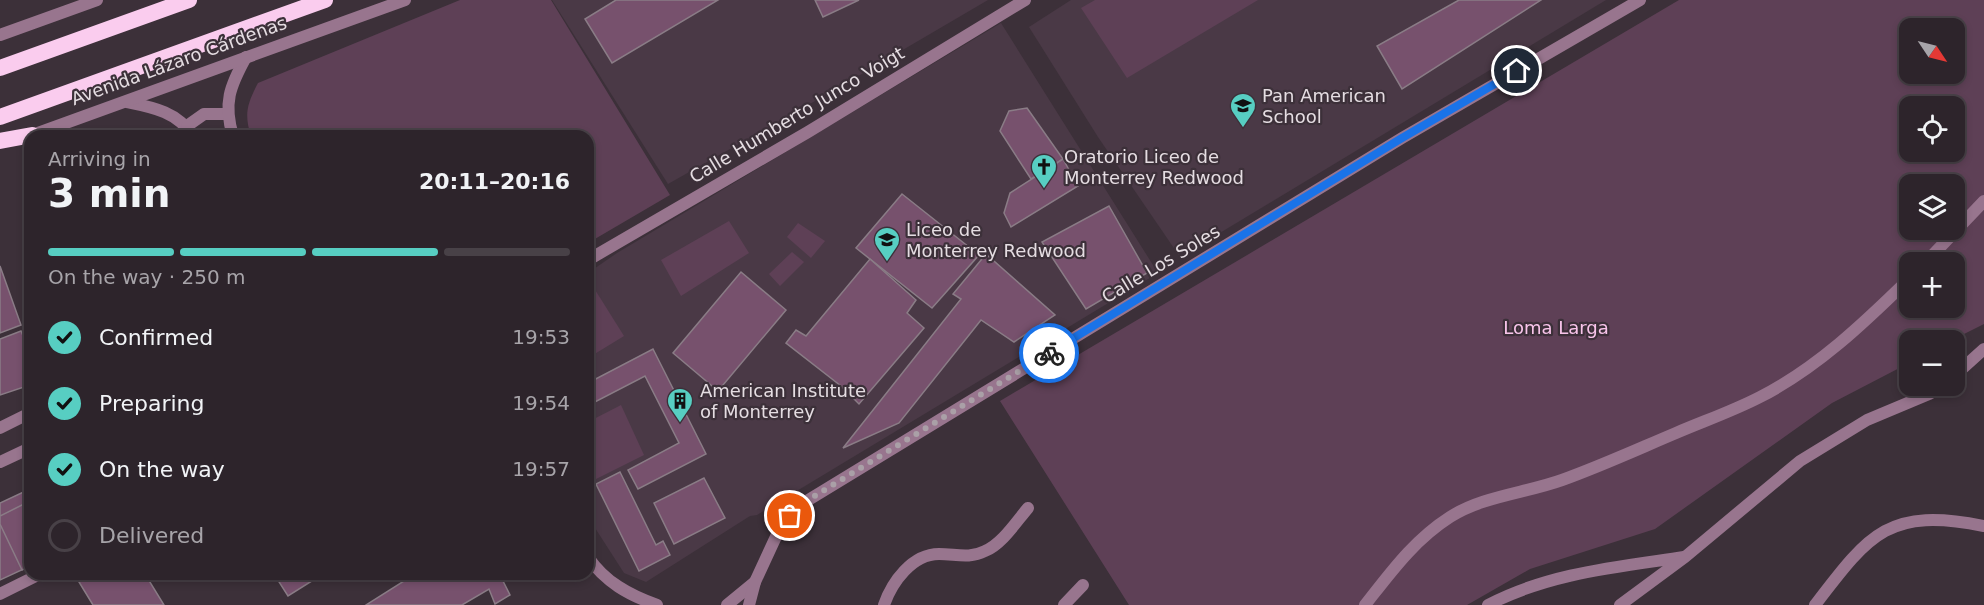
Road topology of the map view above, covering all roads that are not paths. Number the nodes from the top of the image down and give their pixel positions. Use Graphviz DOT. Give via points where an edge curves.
graph roads {
  1 [pos="97,0"];
  2 [pos="189,0"];
  3 [pos="325,0"];
  4 [pos="405,0"];
  5 [pos="1024,0"];
  6 [pos="1640,0"];
  7 [pos="1010,4"];
  8 [pos="0,35"];
  9 [pos="246,57"];
  10 [pos="0,68"];
  11 [pos="126,102"];
  12 [pos="228,114"];
  13 [pos="0,117"];
  14 [pos="46,130"];
  15 [pos="189,130"];
  16 [pos="191,130"];
  17 [pos="231,130"];
  18 [pos="24,136"];
  19 [pos="24,138"];
  20 [pos="0,141"];
  21 [pos="0,147"];
  22 [pos="1984,201"];
  23 [pos="1936,252"];
  24 [pos="594,256"];
  25 [pos="1899,289"];
  26 [pos="1984,348"];
  27 [pos="1965,366"];
  28 [pos="1924,396"];
  29 [pos="24,416"];
  30 [pos="0,428"];
  31 [pos="24,451"];
  32 [pos="0,462"];
  33 [pos="1028,508"];
  34 [pos="1984,526"];
  35 [pos="1685,557"];
  36 [pos="594,565"];
  37 [pos="28,580"];
  38 [pos="755,582"];
  39 [pos="1083,585"];
  40 [pos="0,594"];
  41 [pos="657,605"];
  42 [pos="727,605"];
  43 [pos="749,605"];
  44 [pos="884,605"];
  45 [pos="1064,605"];
  46 [pos="1365,605"];
  47 [pos="1488,605"];
  48 [pos="1620,605"];
  49 [pos="1815,605"];
  1 -- 8 [label="street"];
  2 -- 10 [label="highway"];
  3 -- 13 [label="highway, Avenida Lázaro Cárdenas"];
  4 -- 9 [label="street, Avenida Lázaro Cárdenas"];
  5 -- 7 [label="street, Calle Humberto Junco Voigt"];
  6 -- 38 [label="street, Calle Los Soles" via="1402,138 800,505 780,528"];
  7 -- 24 [label="street, Calle Humberto Junco Voigt" via="816,127"];
  9 -- 11 [label="street, Avenida Lázaro Cárdenas"];
  9 -- 12 [label="street" via="228,93"];
  11 -- 14 [label="street, Avenida Lázaro Cárdenas"];
  11 -- 15 [label="street" via="165,111"];
  12 -- 16 [label="street" via="204,114"];
  12 -- 17 [label="street"];
  18 -- 20 [label="highway"];
  19 -- 21 [label="street, Avenida Lázaro Cárdenas"];
  22 -- 23 [label="street"];
  25 -- 46 [label="street" via="1815,363 1758,398 1605,464 1451,516 1410,549"];
  26 -- 27 [label="street"];
  28 -- 35 [label="street" via="1867,420 1800,461"];
  29 -- 30 [label="street"];
  31 -- 32 [label="street"];
  33 -- 44 [label="street" via="988,550 967,556 938,554 915,561 888,592"];
  34 -- 49 [label="street" via="1944,519 1894,526 1876,536 1851,559"];
  35 -- 47 [label="street" via="1568,575 1511,593"];
  35 -- 48 [label="street"];
  36 -- 41 [label="street" via="620,588"];
  37 -- 40 [label="street"];
  38 -- 42 [label="street"];
  38 -- 43 [label="street, Calle Los Soles"];
  39 -- 45 [label="street"];
}
